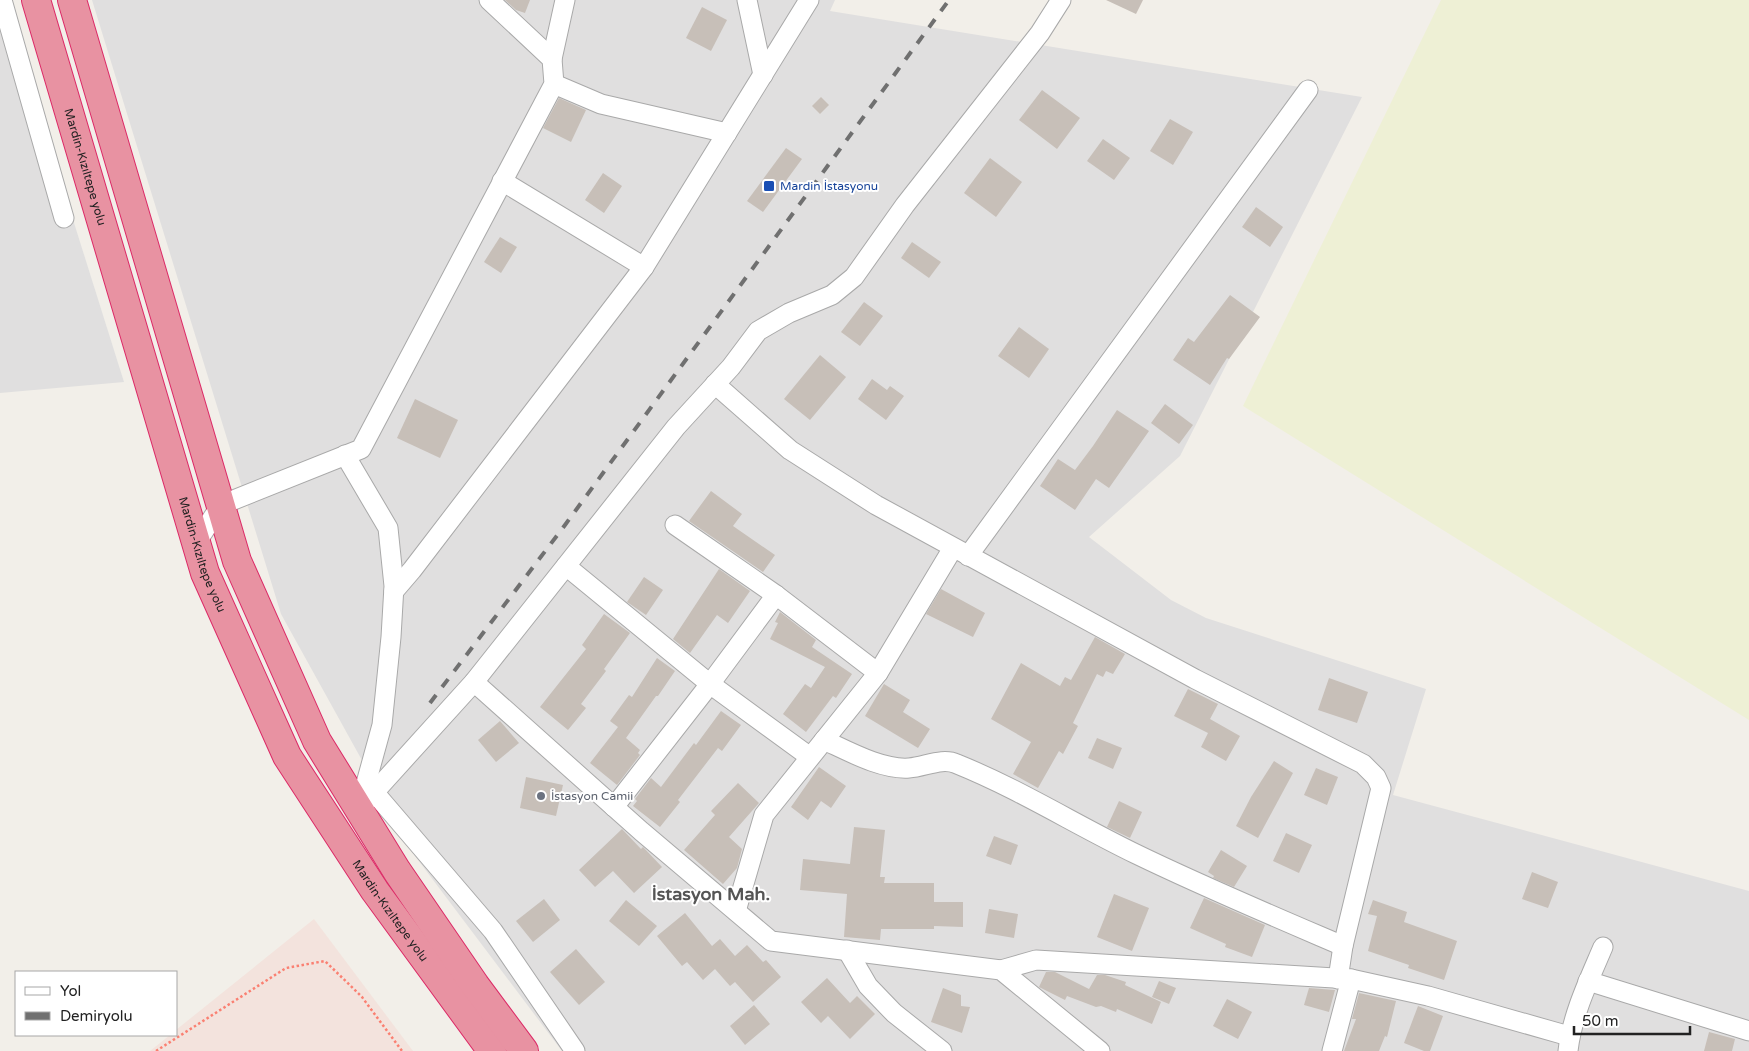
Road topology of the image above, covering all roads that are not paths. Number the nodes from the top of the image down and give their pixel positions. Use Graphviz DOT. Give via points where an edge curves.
graph roads {
  1 [pos="2,0"];
  2 [pos="36,0"];
  3 [pos="72,0"];
  4 [pos="489,0"];
  5 [pos="566,0"];
  6 [pos="747,0"];
  7 [pos="809,0"];
  8 [pos="1061,0"];
  9 [pos="552,59"];
  10 [pos="763,75"];
  11 [pos="554,84"];
  12 [pos="1308,90"];
  13 [pos="727,133"];
  14 [pos="502,181"];
  15 [pos="64,218"];
  16 [pos="644,267"];
  17 [pos="715,384"];
  18 [pos="345,455"];
  19 [pos="221,505"];
  20 [pos="675,525"];
  21 [pos="196,543"];
  22 [pos="961,552"];
  23 [pos="566,566"];
  24 [pos="394,591"];
  25 [pos="776,595"];
  26 [pos="878,673"];
  27 [pos="474,682"];
  28 [pos="710,684"];
  29 [pos="824,740"];
  30 [pos="810,757"];
  31 [pos="366,800"];
  32 [pos="614,807"];
  33 [pos="736,912"];
  34 [pos="1343,946"];
  35 [pos="1603,947"];
  36 [pos="847,950"];
  37 [pos="1001,970"];
  38 [pos="1344,979"];
  39 [pos="1588,981"];
  40 [pos="1749,1031"];
  41 [pos="1568,1043"];
  42 [pos="936,1049"];
  43 [pos="492,1051"];
  44 [pos="524,1051"];
  45 [pos="575,1051"];
  46 [pos="1100,1051"];
  47 [pos="1332,1051"];
  1 -- 15 [label="street"];
  2 -- 21 [label="highway, Mardin-Kızıltepe yolu"];
  3 -- 19 [label="highway"];
  4 -- 9 [label="street"];
  5 -- 9 [label="street"];
  6 -- 10 [label="street"];
  7 -- 10 [label="street"];
  8 -- 17 [label="street" via="1040,33 904,205 854,277 832,295 789,313 758,331"];
  9 -- 11 [label="street"];
  10 -- 13 [label="street"];
  11 -- 13 [label="street" via="602,104"];
  11 -- 14 [label="street"];
  12 -- 22 [label="street"];
  13 -- 16 [label="street"];
  14 -- 16 [label="street"];
  14 -- 18 [label="street" via="361,449"];
  16 -- 24 [label="street"];
  17 -- 22 [label="street" via="790,450 876,505"];
  17 -- 23 [label="street"];
  18 -- 19 [label="street"];
  18 -- 24 [label="street" via="388,528"];
  19 -- 21 [label="street"];
  19 -- 31 [label="highway" via="236,561 313,732"];
  20 -- 25 [label="street"];
  21 -- 43 [label="highway, Mardin-Kızıltepe yolu" via="205,573 287,756 375,891"];
  22 -- 26 [label="street"];
  22 -- 34 [label="street" via="1195,679 1363,764 1376,777 1380,788"];
  23 -- 27 [label="street"];
  23 -- 28 [label="street"];
  24 -- 31 [label="street" via="382,725"];
  25 -- 26 [label="street"];
  25 -- 28 [label="street"];
  26 -- 29 [label="street"];
  27 -- 31 [label="street"];
  27 -- 32 [label="street"];
  28 -- 30 [label="street"];
  28 -- 32 [label="street"];
  29 -- 30 [label="street"];
  29 -- 34 [label="street" via="884,765 908,768 954,762 998,781 1134,853"];
  30 -- 33 [label="street" via="764,815"];
  31 -- 44 [label="highway" via="414,896"];
  31 -- 45 [label="street" via="493,932"];
  32 -- 33 [label="street"];
  33 -- 36 [label="street" via="771,941"];
  34 -- 38 [label="street"];
  35 -- 39 [label="street"];
  36 -- 37 [label="street"];
  36 -- 42 [label="street" via="868,986"];
  37 -- 38 [label="street" via="1036,960"];
  37 -- 46 [label="street"];
  38 -- 41 [label="street" via="1428,996"];
  38 -- 47 [label="street"];
  39 -- 40 [label="street"];
  39 -- 41 [label="street"];
}
